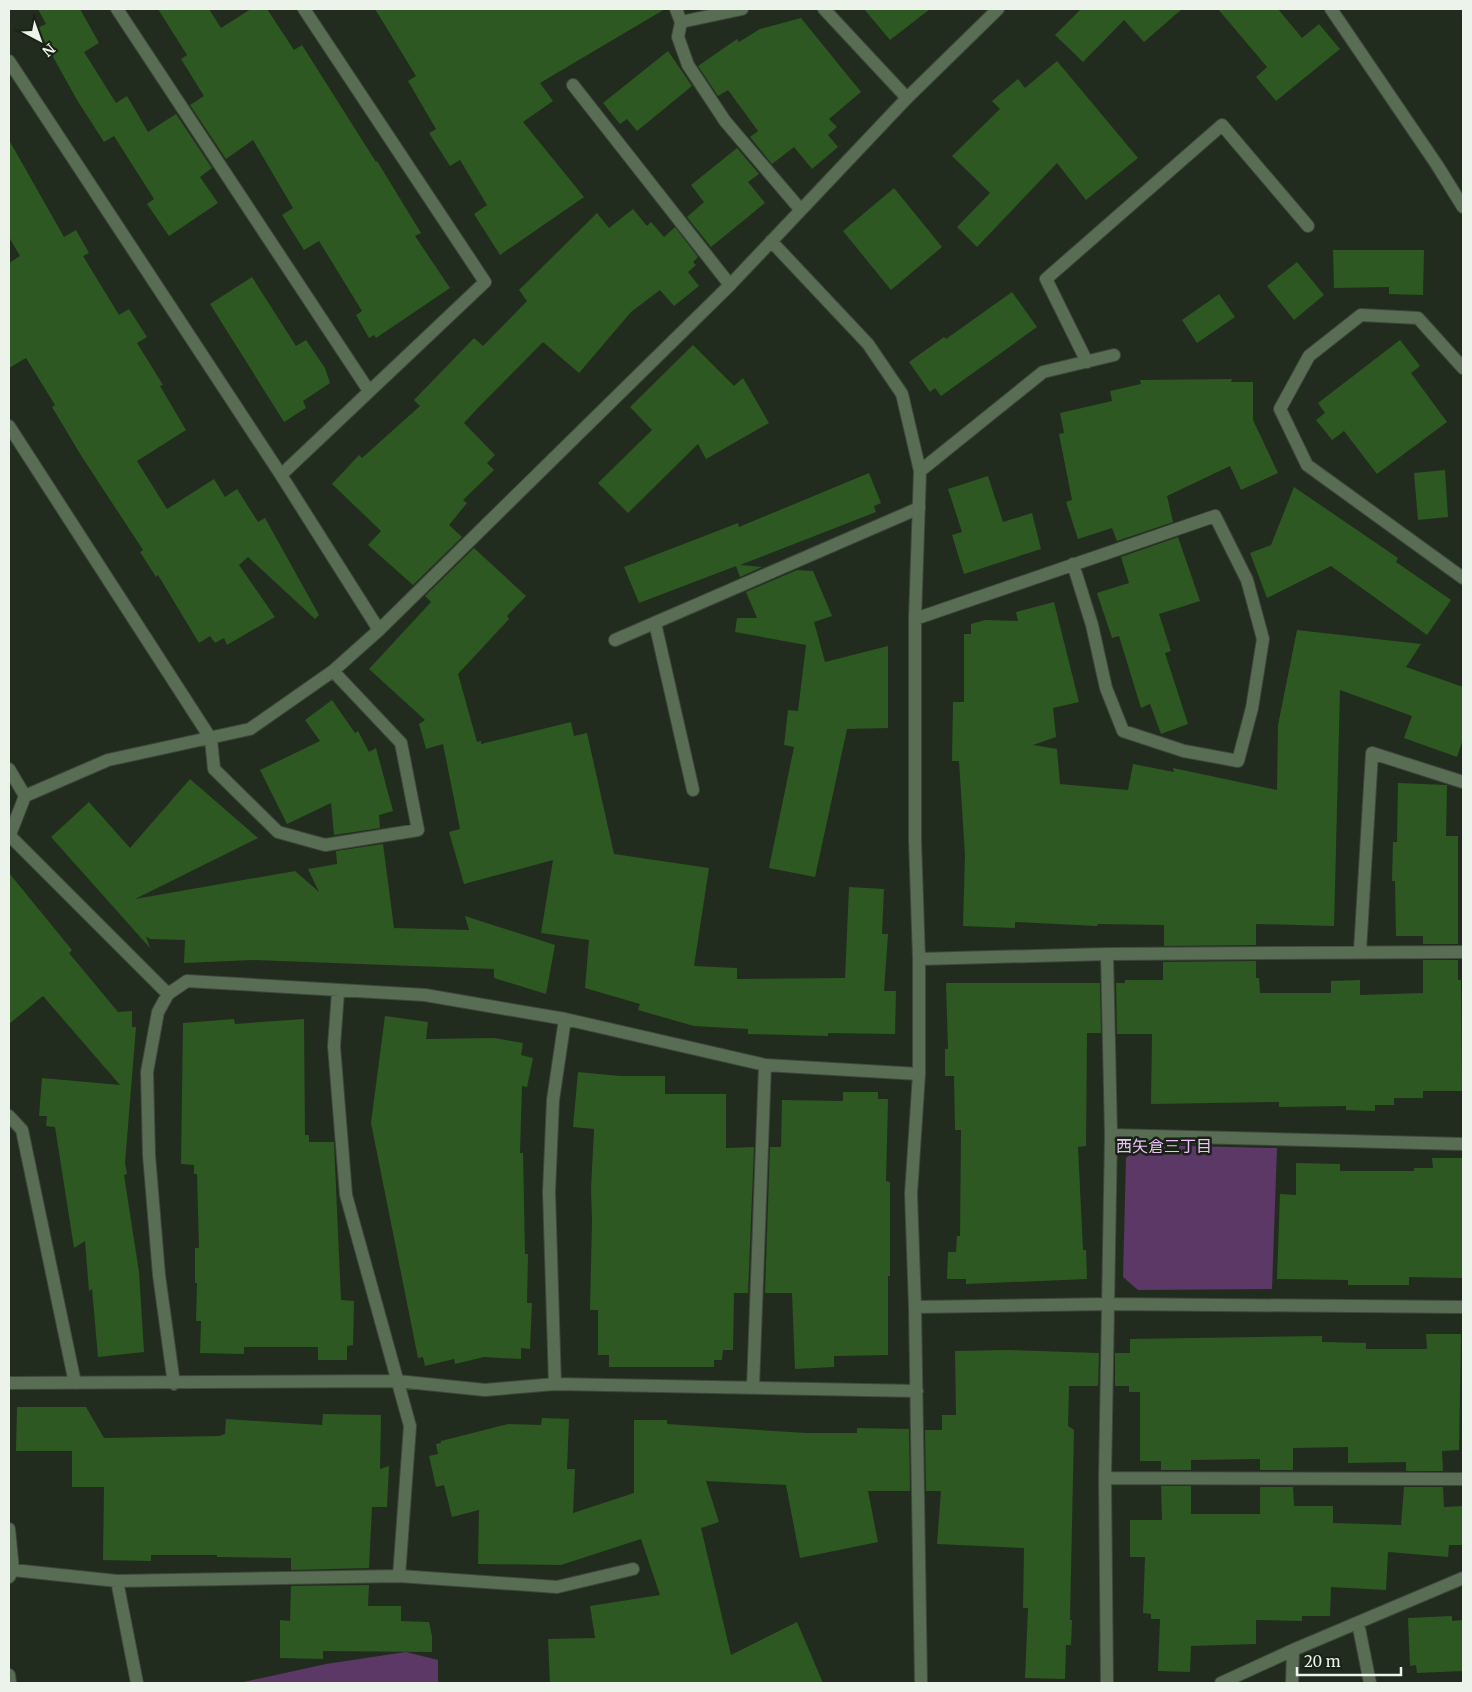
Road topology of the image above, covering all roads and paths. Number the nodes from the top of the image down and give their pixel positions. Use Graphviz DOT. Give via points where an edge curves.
graph roads {
  1 [pos="117,9"];
  2 [pos="304,9"];
  3 [pos="676,9"];
  4 [pos="742,9"];
  5 [pos="824,9"];
  6 [pos="998,9"];
  7 [pos="1331,9"];
  8 [pos="681,22"];
  9 [pos="9,61"];
  10 [pos="574,85"];
  11 [pos="908,98"];
  12 [pos="1463,207"];
  13 [pos="800,209"];
  14 [pos="1308,226"];
  15 [pos="772,241"];
  16 [pos="730,285"];
  17 [pos="1114,355"];
  18 [pos="1087,362"];
  19 [pos="1463,368"];
  20 [pos="370,391"];
  21 [pos="9,426"];
  22 [pos="920,471"];
  23 [pos="281,475"];
  24 [pos="919,508"];
  25 [pos="1073,564"];
  26 [pos="1463,578"];
  27 [pos="915,620"];
  28 [pos="655,623"];
  29 [pos="379,630"];
  30 [pos="615,640"];
  31 [pos="333,671"];
  32 [pos="211,739"];
  33 [pos="9,769"];
  34 [pos="1463,782"];
  35 [pos="693,790"];
  36 [pos="25,796"];
  37 [pos="9,836"];
  38 [pos="1360,951"];
  39 [pos="1463,952"];
  40 [pos="1107,954"];
  41 [pos="919,959"];
  42 [pos="338,992"];
  43 [pos="168,994"];
  44 [pos="565,1020"];
  45 [pos="765,1065"];
  46 [pos="919,1074"];
  47 [pos="9,1116"];
  48 [pos="1111,1135"];
  49 [pos="1463,1144"];
  50 [pos="1108,1304"];
  51 [pos="915,1307"];
  52 [pos="1463,1307"];
  53 [pos="397,1381"];
  54 [pos="9,1383"];
  55 [pos="75,1383"];
  56 [pos="174,1384"];
  57 [pos="555,1384"];
  58 [pos="753,1387"];
  59 [pos="917,1390"];
  60 [pos="1105,1478"];
  61 [pos="1463,1479"];
  62 [pos="9,1529"];
  63 [pos="633,1569"];
  64 [pos="11,1573"];
  65 [pos="399,1576"];
  66 [pos="1463,1578"];
  67 [pos="116,1581"];
  68 [pos="1358,1622"];
  69 [pos="1293,1650"];
  70 [pos="9,1675"];
  71 [pos="10,1683"];
  72 [pos="137,1683"];
  73 [pos="921,1683"];
  74 [pos="1107,1683"];
  75 [pos="1221,1683"];
  76 [pos="1292,1683"];
  77 [pos="1370,1683"];
  1 -- 20 [label="street"];
  2 -- 20 [label="street" via="485,282"];
  3 -- 8 [label="street"];
  4 -- 8 [label="street"];
  5 -- 11 [label="street"];
  6 -- 11 [label="street"];
  7 -- 12 [label="street"];
  8 -- 13 [label="street" via="678,37 688,65 725,121"];
  9 -- 23 [label="street"];
  10 -- 16 [label="street"];
  11 -- 13 [label="street"];
  13 -- 15 [label="street"];
  14 -- 18 [label="street" via="1222,125 1046,279"];
  15 -- 16 [label="street"];
  15 -- 22 [label="street" via="868,344 902,394"];
  16 -- 29 [label="street"];
  17 -- 18 [label="street"];
  18 -- 22 [label="street" via="1043,372"];
  19 -- 26 [label="street" via="1418,318 1361,315 1309,356 1280,410 1307,464"];
  20 -- 23 [label="street"];
  21 -- 32 [label="street"];
  22 -- 24 [label="street"];
  23 -- 29 [label="street"];
  24 -- 27 [label="street"];
  24 -- 28 [label="street"];
  25 -- 25 [label="street" via="1215,516 1246,580 1263,639 1252,708 1238,761 1184,751 1123,731 1106,688 1092,625"];
  25 -- 27 [label="street"];
  27 -- 41 [label="street" via="915,840"];
  28 -- 30 [label="street"];
  28 -- 35 [label="street"];
  29 -- 31 [label="street"];
  31 -- 32 [label="street" via="250,729"];
  31 -- 32 [label="street" via="401,743 418,830 325,845 278,832 214,769"];
  32 -- 36 [label="street" via="108,760"];
  33 -- 36 [label="street"];
  34 -- 38 [label="street" via="1372,753"];
  36 -- 37 [label="street"];
  37 -- 43 [label="street"];
  38 -- 39 [label="street"];
  38 -- 40 [label="street"];
  40 -- 41 [label="street"];
  40 -- 48 [label="street"];
  41 -- 46 [label="street"];
  42 -- 43 [label="street" via="252,983 187,981"];
  42 -- 44 [label="street" via="425,995"];
  42 -- 53 [label="street" via="334,1046 346,1195"];
  43 -- 56 [label="street" via="158,1012 147,1072 158,1275"];
  44 -- 45 [label="street"];
  44 -- 57 [label="street" via="553,1100 548,1192"];
  45 -- 46 [label="street"];
  45 -- 58 [label="street"];
  46 -- 51 [label="street" via="911,1194"];
  47 -- 55 [label="street" via="22,1130"];
  48 -- 49 [label="street"];
  48 -- 50 [label="street"];
  50 -- 51 [label="street"];
  50 -- 52 [label="street"];
  50 -- 60 [label="street"];
  51 -- 59 [label="street"];
  53 -- 56 [label="street"];
  53 -- 57 [label="street" via="485,1390"];
  53 -- 65 [label="street" via="410,1426"];
  54 -- 55 [label="street"];
  55 -- 56 [label="street"];
  57 -- 58 [label="street"];
  58 -- 59 [label="street"];
  59 -- 73 [label="street"];
  60 -- 61 [label="street"];
  60 -- 74 [label="street"];
  62 -- 64 [label="street"];
  63 -- 65 [label="street" via="557,1587"];
  64 -- 67 [label="street"];
  65 -- 67 [label="street"];
  66 -- 68 [label="street"];
  67 -- 72 [label="street"];
  68 -- 69 [label="street"];
  68 -- 77 [label="street"];
  69 -- 75 [label="street"];
  69 -- 76 [label="street"];
  70 -- 71 [label="street"];
}
